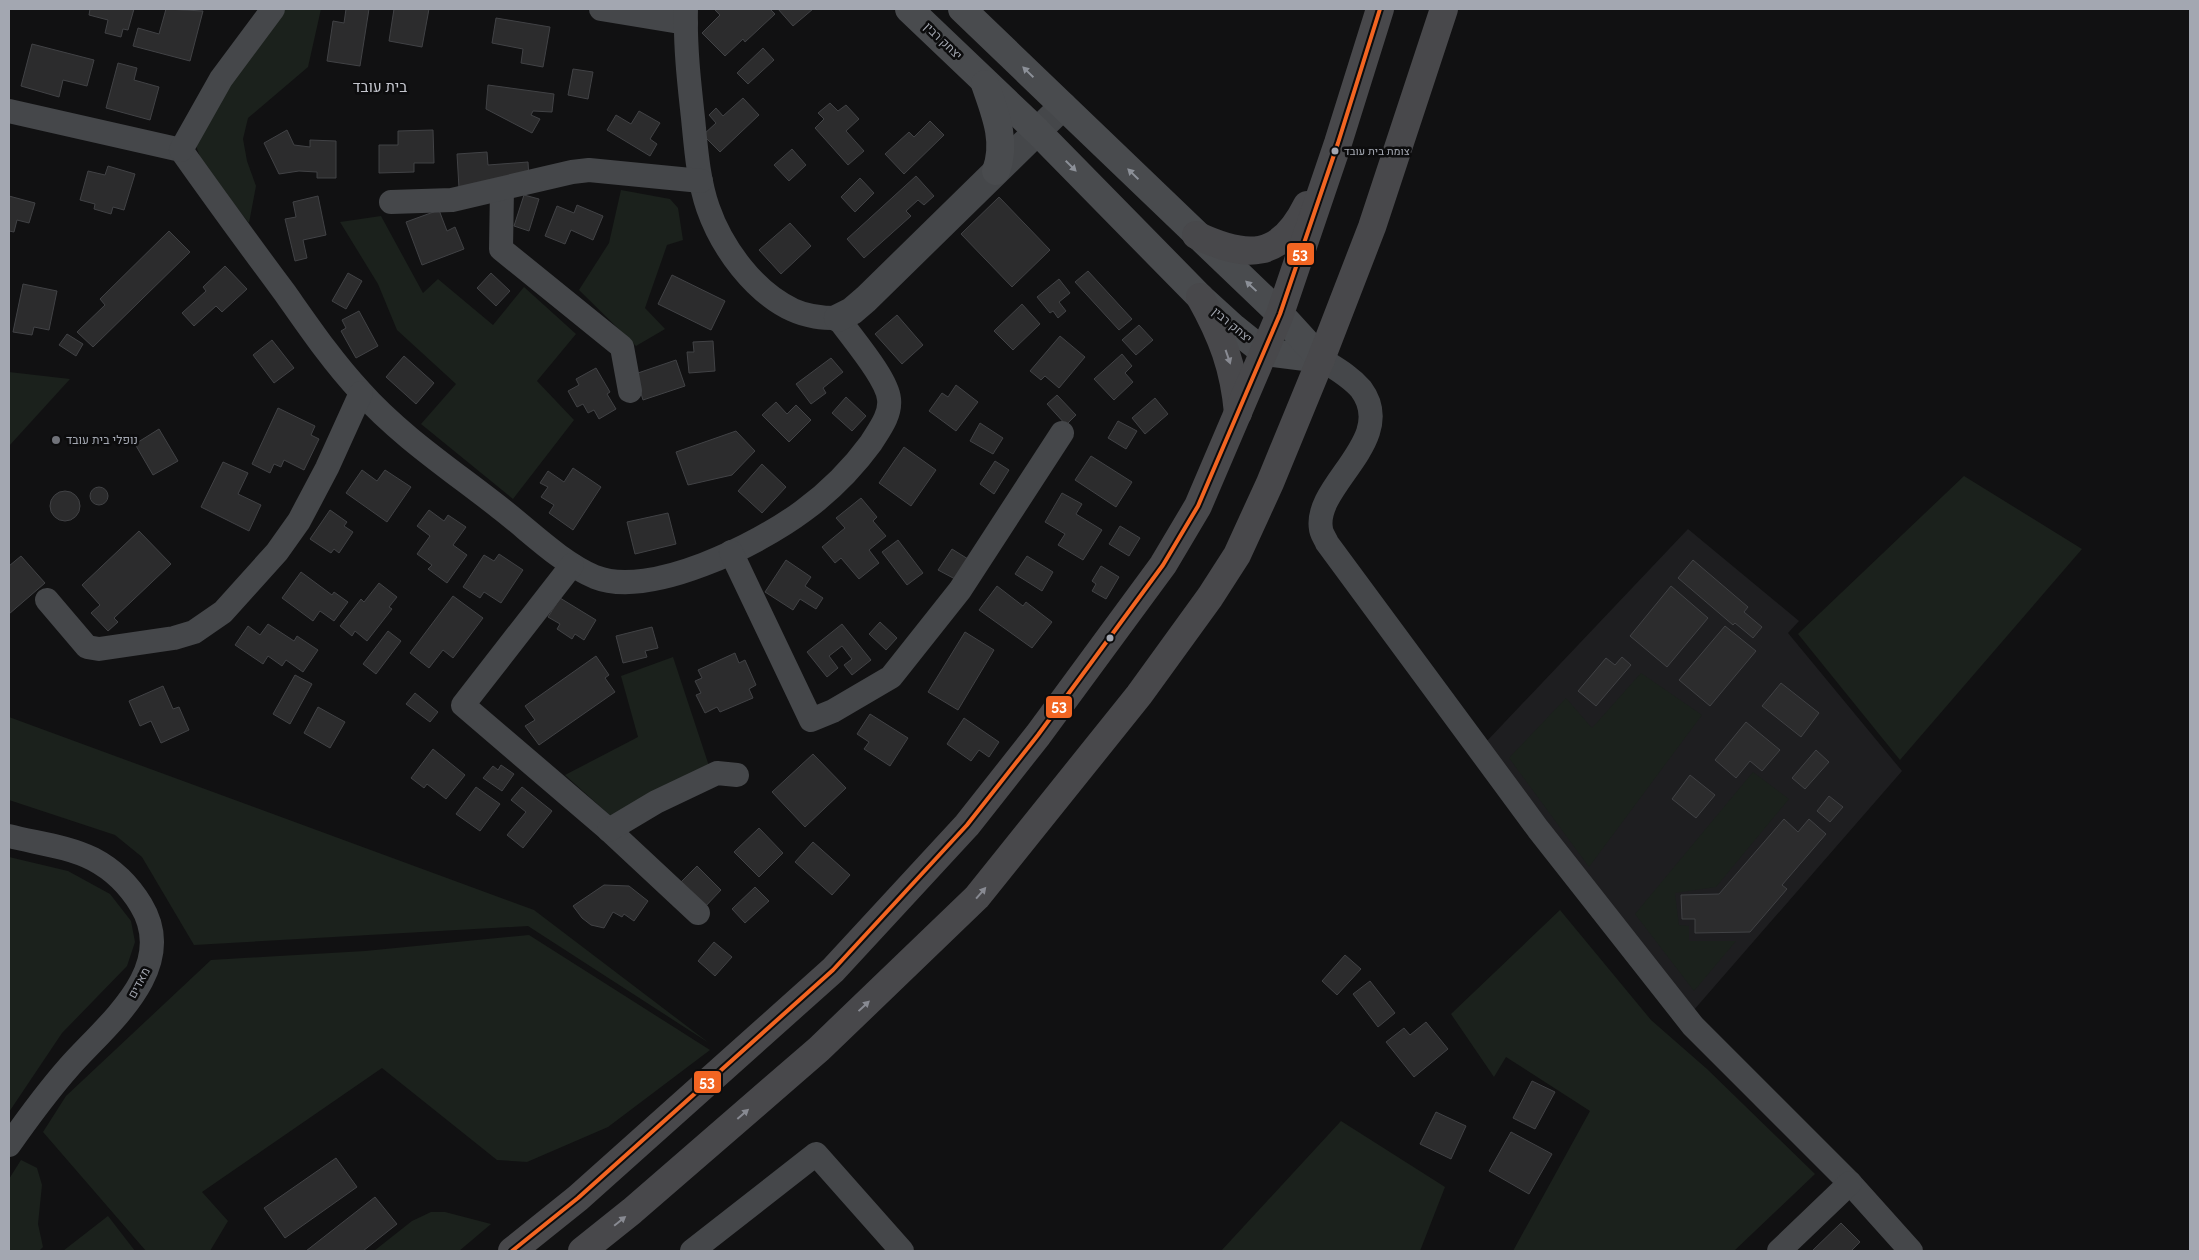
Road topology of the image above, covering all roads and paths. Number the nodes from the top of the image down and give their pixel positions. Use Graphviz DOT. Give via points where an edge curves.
graph roads {
  1 [pos="273,9"];
  2 [pos="601,9"];
  3 [pos="909,9"];
  4 [pos="962,9"];
  5 [pos="1380,9"];
  6 [pos="1444,9"];
  7 [pos="686,16"];
  8 [pos="984,80"];
  9 [pos="1063,106"];
  10 [pos="9,111"];
  11 [pos="1037,132"];
  12 [pos="1338,143"];
  13 [pos="181,150"];
  14 [pos="996,171"];
  15 [pos="701,181"];
  16 [pos="502,189"];
  17 [pos="392,202"];
  18 [pos="1196,235"];
  19 [pos="1200,297"];
  20 [pos="1280,314"];
  21 [pos="838,318"];
  22 [pos="1264,352"];
  23 [pos="1321,359"];
  24 [pos="630,390"];
  25 [pos="361,393"];
  26 [pos="1238,414"];
  27 [pos="1062,433"];
  28 [pos="732,552"];
  29 [pos="572,565"];
  30 [pos="47,600"];
  31 [pos="737,775"];
  32 [pos="609,830"];
  33 [pos="9,836"];
  34 [pos="698,913"];
  35 [pos="9,1145"];
  36 [pos="1850,1183"];
  37 [pos="512,1251"];
  38 [pos="582,1251"];
  39 [pos="692,1251"];
  40 [pos="902,1251"];
  41 [pos="1779,1251"];
  42 [pos="1911,1251"];
  1 -- 13 [label="street" via="225,73"];
  2 -- 7 [label="street"];
  3 -- 8 [label="main road, יצחק רבין"];
  9 -- 4 [label="main road, one-way"];
  5 -- 12 [label="highway"];
  6 -- 23 [label="highway" via="1372,227"];
  7 -- 15 [label="street"];
  8 -- 11 [label="main road, יצחק רבין"];
  8 -- 14 [label="main road" via="1000,138"];
  9 -- 11 [label="street"];
  18 -- 9 [label="main road, one-way"];
  10 -- 13 [label="street"];
  11 -- 14 [label="street"];
  11 -- 19 [label="main road, יצחק רבין, one-way"];
  12 -- 18 [label="highway" via="1299,222 1282,239 1267,248 1233,250"];
  12 -- 20 [label="highway"];
  13 -- 25 [label="street" via="330,356"];
  14 -- 21 [label="street" via="866,298"];
  15 -- 16 [label="street" via="590,170"];
  15 -- 21 [label="street" via="722,240 758,284 792,310 810,316"];
  16 -- 17 [label="street" via="452,200"];
  16 -- 24 [label="street" via="501,249 622,347"];
  20 -- 18 [label="main road, one-way"];
  19 -- 22 [label="main road, יצחק רבין"];
  19 -- 26 [label="highway, one-way" via="1219,331 1230,364"];
  20 -- 22 [label="highway"];
  20 -- 23 [label="main road"];
  21 -- 28 [label="street" via="886,388 889,406 885,420 863,454 824,494 779,527"];
  22 -- 23 [label="main road, יצחק רבין"];
  22 -- 26 [label="highway"];
  23 -- 36 [label="street" via="1347,376 1370,405 1363,446 1324,509 1320,528 1327,542 1538,829 1689,1022"];
  38 -- 23 [label="highway, one-way" via="819,1049 984,890 1139,695 1231,564 1270,483"];
  25 -- 29 [label="street" via="397,427"];
  25 -- 30 [label="street" via="299,521 277,552 223,612 194,632 99,649 87,646"];
  26 -- 37 [label="highway" via="1198,506 1163,565 1038,735 967,825 833,970 578,1198"];
  27 -- 28 [label="street" via="960,590 891,677 811,720"];
  28 -- 29 [label="street" via="683,571 638,582 609,581"];
  29 -- 32 [label="street" via="463,705"];
  31 -- 32 [label="street" via="716,774 656,802"];
  32 -- 34 [label="street"];
  33 -- 35 [label="street, מאדים" via="70,850 92,858 114,872 135,894 146,913 152,941 149,965 129,1002 48,1092"];
  36 -- 41 [label="street"];
  36 -- 42 [label="street"];
  39 -- 40 [label="street" via="816,1154"];
}
